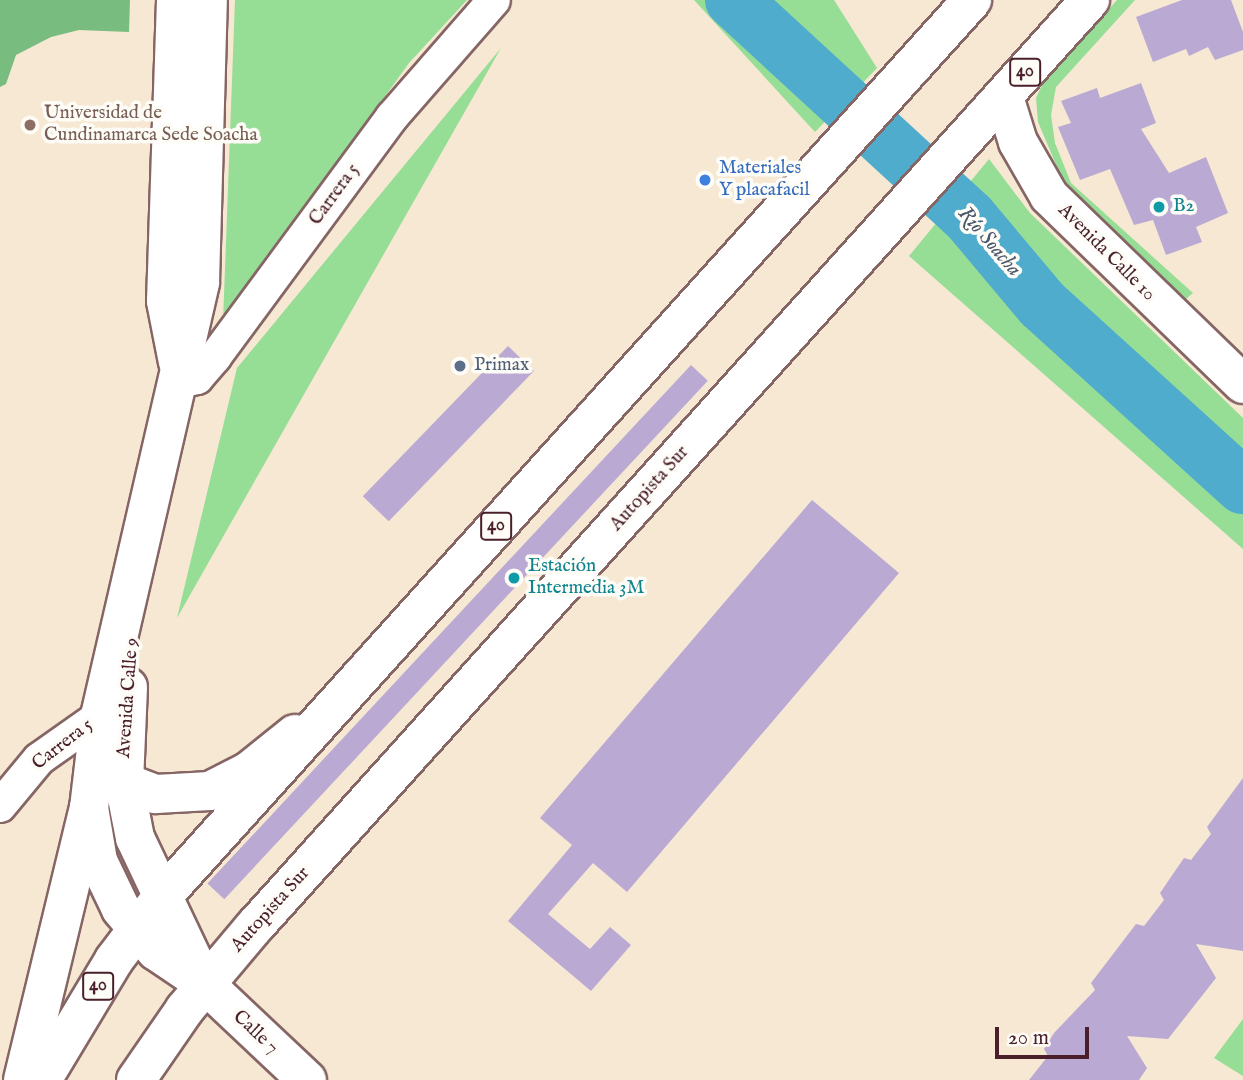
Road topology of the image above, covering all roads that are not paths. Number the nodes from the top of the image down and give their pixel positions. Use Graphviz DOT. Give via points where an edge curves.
graph roads {
  1 [pos="177,0"];
  2 [pos="208,0"];
  3 [pos="494,0"];
  4 [pos="972,0"];
  5 [pos="1090,0"];
  6 [pos="1003,97"];
  7 [pos="176,372"];
  8 [pos="1243,384"];
  9 [pos="138,563"];
  10 [pos="342,695"];
  11 [pos="100,716"];
  12 [pos="124,782"];
  13 [pos="0,806"];
  14 [pos="89,808"];
  15 [pos="161,898"];
  16 [pos="136,931"];
  17 [pos="205,984"];
  18 [pos="23,1080"];
  19 [pos="42,1080"];
  20 [pos="136,1080"];
  21 [pos="307,1080"];
  1 -- 7 [label="main road, Avenida Calle 9" via="166,301"];
  2 -- 7 [label="main road, Avenida Calle 9" via="200,282"];
  3 -- 7 [label="street, Carrera 5" via="392,117 215,357 197,378"];
  4 -- 10 [label="main road, 40"];
  5 -- 6 [label="main road, Autopista Sur / 40"];
  6 -- 8 [label="main road, Avenida Calle 10" via="1018,142 1049,196"];
  6 -- 17 [label="main road, Autopista Sur / 40"];
  7 -- 9 [label="main road, Avenida Calle 9"];
  9 -- 11 [label="main road, Avenida Calle 9"];
  9 -- 12 [label="main road, Avenida Calle 9" via="124,713"];
  10 -- 12 [label="main road" via="249,771 210,791 156,794"];
  10 -- 15 [label="main road, 40"];
  11 -- 13 [label="street, Carrera 5" via="39,759"];
  11 -- 14 [label="main road, Avenida Calle 9"];
  12 -- 15 [label="main road, Avenida Calle 9" via="135,838"];
  14 -- 16 [label="main road" via="103,873"];
  14 -- 18 [label="main road"];
  15 -- 16 [label="main road, 40"];
  15 -- 17 [label="main road, Avenida Calle 9"];
  16 -- 17 [label="main road" via="156,951"];
  16 -- 19 [label="main road, 40"];
  17 -- 20 [label="main road, Autopista Sur / 40"];
  17 -- 21 [label="main road, Calle 7"];
}
